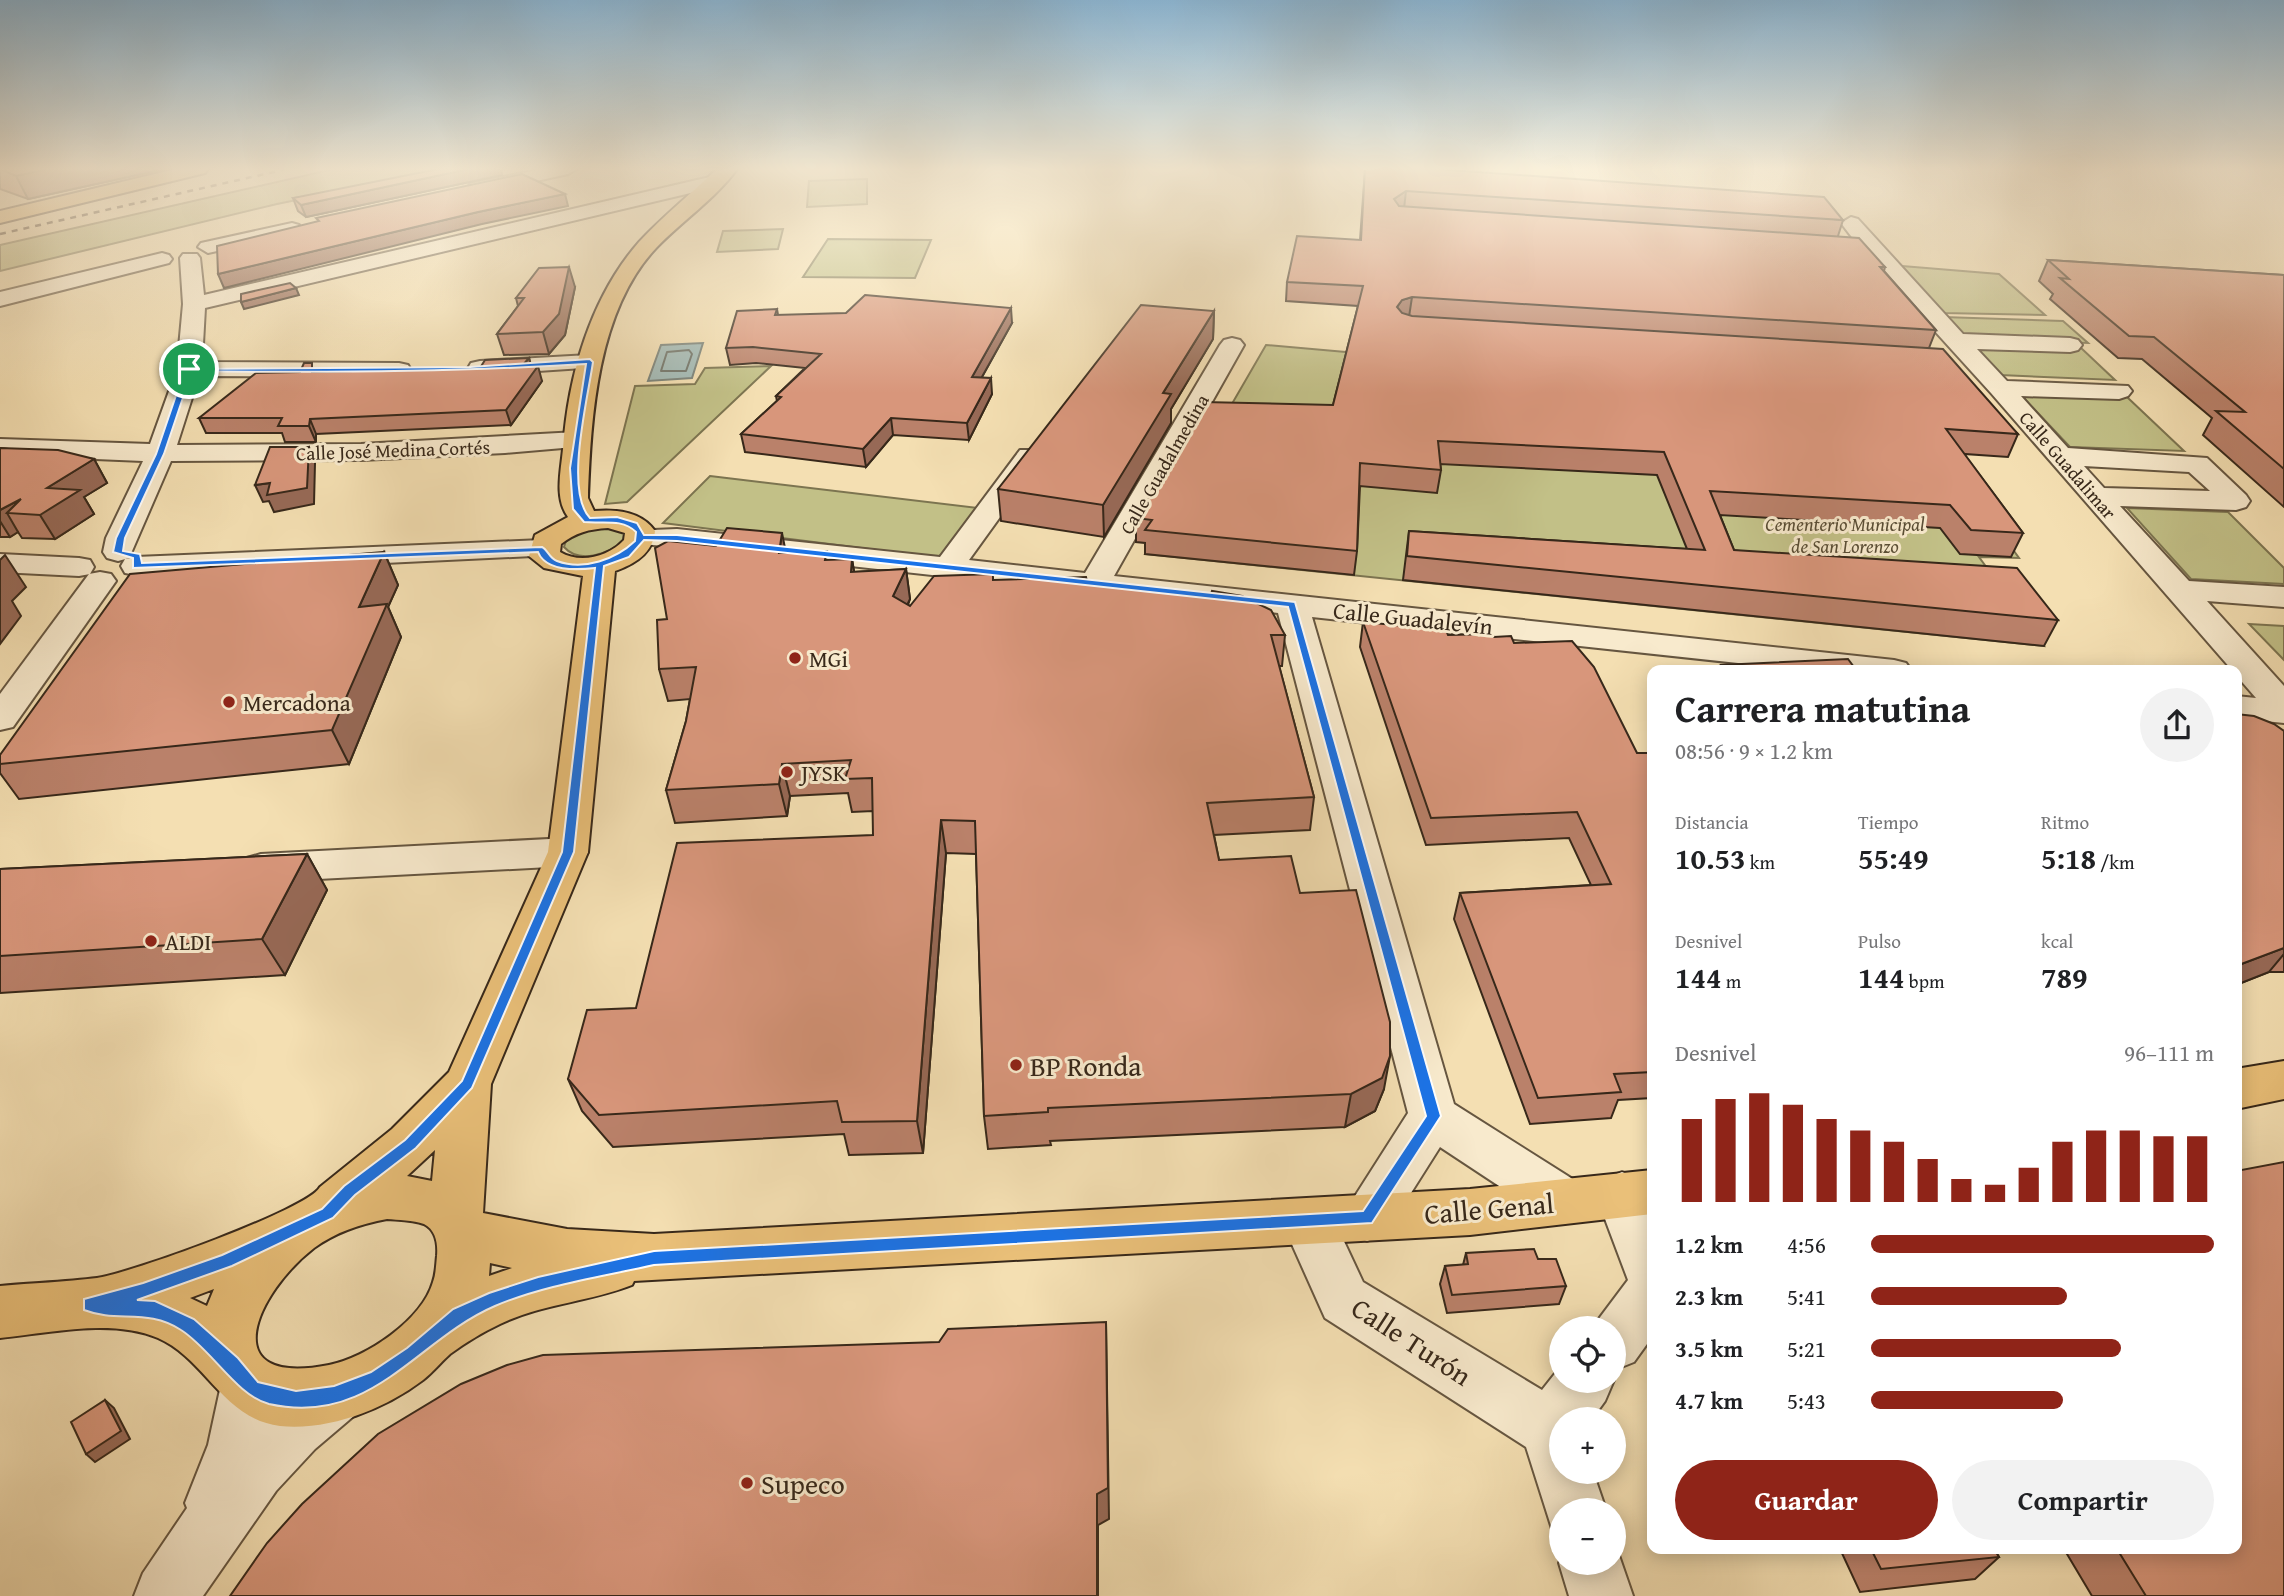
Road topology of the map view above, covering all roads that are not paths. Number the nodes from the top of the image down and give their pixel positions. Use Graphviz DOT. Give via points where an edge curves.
graph roads {
  1 [pos="236,243"];
  2 [pos="444,243"];
  3 [pos="652,243"];
  4 [pos="1858,243"];
  5 [pos="199,253"];
  6 [pos="0,299"];
  7 [pos="194,304"];
  8 [pos="1929,315"];
  9 [pos="1967,316"];
  10 [pos="1232,345"];
  11 [pos="2070,345"];
  12 [pos="1951,351"];
  13 [pos="590,362"];
  14 [pos="189,369"];
  15 [pos="457,369"];
  16 [pos="417,370"];
  17 [pos="2000,388"];
  18 [pos="2119,391"];
  19 [pos="1044,437"];
  20 [pos="577,440"];
  21 [pos="0,447"];
  22 [pos="160,454"];
  23 [pos="2060,456"];
  24 [pos="2094,496"];
  25 [pos="587,521"];
  26 [pos="640,537"];
  27 [pos="542,549"];
  28 [pos="127,559"];
  29 [pos="0,563"];
  30 [pos="600,565"];
  31 [pos="949,567"];
  32 [pos="90,574"];
  33 [pos="1095,582"];
  34 [pos="2179,590"];
  35 [pos="2284,597"];
  36 [pos="1292,604"];
  37 [pos="1848,665"];
  38 [pos="2242,707"];
  39 [pos="2284,710"];
  40 [pos="0,719"];
  41 [pos="568,852"];
  42 [pos="222,870"];
  43 [pos="2284,1080"];
  44 [pos="467,1084"];
  45 [pos="2242,1088"];
  46 [pos="1433,1116"];
  47 [pos="1637,1194"];
  48 [pos="1564,1201"];
  49 [pos="1367,1218"];
  50 [pos="312,1222"];
  51 [pos="1308,1223"];
  52 [pos="459,1228"];
  53 [pos="1647,1246"];
  54 [pos="654,1258"];
  55 [pos="1647,1299"];
  56 [pos="90,1305"];
  57 [pos="0,1312"];
  58 [pos="1626,1327"];
  59 [pos="413,1353"];
  60 [pos="241,1374"];
  61 [pos="334,1395"];
  62 [pos="1549,1448"];
  63 [pos="199,1545"];
  64 [pos="1595,1575"];
  65 [pos="166,1596"];
  66 [pos="1601,1596"];
  1 -- 5 [label="street"];
  2 -- 7 [label="street"];
  3 -- 13 [label="main road" via="627,272 611,301"];
  4 -- 8 [label="street, Calle Guadalimar"];
  5 -- 6 [label="street" via="195,245 171,249 161,254 162,259"];
  5 -- 7 [label="street"];
  7 -- 14 [label="street"];
  8 -- 9 [label="street"];
  8 -- 12 [label="street, Calle Guadalimar"];
  10 -- 33 [label="street, Calle Guadalmedina"];
  11 -- 12 [label="street"];
  12 -- 17 [label="street, Calle Guadalimar" via="1975,363"];
  13 -- 15 [label="street"];
  13 -- 20 [label="main road"];
  14 -- 16 [label="street"];
  14 -- 22 [label="street"];
  17 -- 18 [label="street"];
  17 -- 23 [label="street, Calle Guadalimar"];
  19 -- 31 [label="street"];
  20 -- 22 [label="street, Calle José Medina Cortés" via="364,453"];
  20 -- 25 [label="main road" via="574,498"];
  21 -- 22 [label="street, Calle José Medina Cortés"];
  22 -- 28 [label="street" via="121,538"];
  23 -- 24 [label="street, Calle Guadalimar"];
  23 -- 24 [label="street" via="2197,464 2236,501"];
  24 -- 34 [label="street, Calle Guadalimar"];
  25 -- 26 [label="main road" via="617,520 634,525"];
  25 -- 27 [label="main road" via="561,529"];
  26 -- 30 [label="main road" via="626,555"];
  26 -- 31 [label="street, Calle Guadalevín"];
  27 -- 28 [label="street"];
  27 -- 30 [label="main road" via="554,563"];
  28 -- 32 [label="street" via="116,577"];
  29 -- 32 [label="street"];
  30 -- 41 [label="main road"];
  31 -- 33 [label="street, Calle Guadalevín"];
  32 -- 40 [label="street"];
  33 -- 36 [label="street, Calle Guadalevín"];
  34 -- 35 [label="street"];
  34 -- 39 [label="street, Calle Guadalimar"];
  36 -- 37 [label="street, Calle Guadalevín"];
  36 -- 46 [label="street"];
  38 -- 39 [label="street"];
  41 -- 42 [label="street"];
  41 -- 44 [label="main road"];
  43 -- 45 [label="main road"];
  44 -- 50 [label="main road" via="410,1144"];
  44 -- 52 [label="main road" via="457,1185"];
  46 -- 48 [label="street"];
  46 -- 49 [label="street"];
  47 -- 48 [label="main road, Calle Genal"];
  47 -- 53 [label="street"];
  48 -- 49 [label="main road, Calle Genal"];
  49 -- 51 [label="main road, Calle Genal"];
  50 -- 52 [label="main road" via="354,1202 387,1196 434,1203"];
  50 -- 56 [label="main road" via="226,1261"];
  50 -- 60 [label="main road" via="270,1252 241,1291 231,1314 228,1348"];
  51 -- 54 [label="main road, Calle Genal"];
  51 -- 62 [label="street, Calle Turón" via="1344,1300"];
  52 -- 54 [label="main road, Calle Genal" via="496,1241 567,1253"];
  52 -- 59 [label="main road" via="466,1273 448,1314"];
  54 -- 59 [label="main road, Calle Genal" via="495,1298 458,1314"];
  55 -- 58 [label="street"];
  56 -- 57 [label="main road"];
  56 -- 60 [label="main road" via="155,1309 188,1324"];
  59 -- 61 [label="main road" via="377,1378"];
  60 -- 61 [label="main road" via="267,1395 296,1399"];
  60 -- 63 [label="street" via="250,1399 229,1474"];
  61 -- 63 [label="street" via="288,1434"];
  63 -- 65 [label="street"];
  64 -- 66 [label="street"];
}
